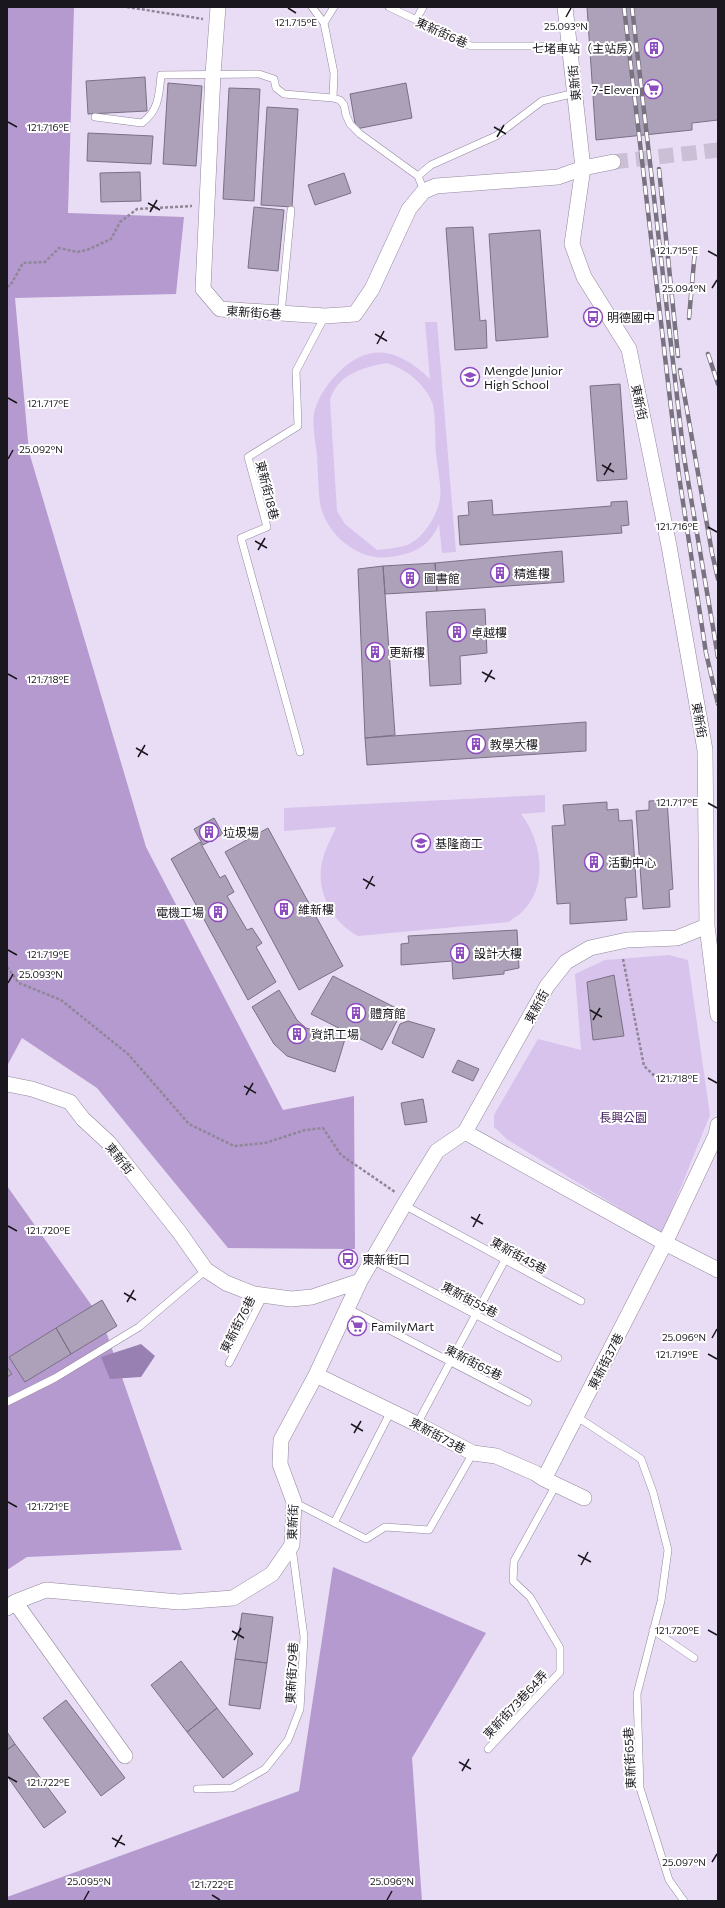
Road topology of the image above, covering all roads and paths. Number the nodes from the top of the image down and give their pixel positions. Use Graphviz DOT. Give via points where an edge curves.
graph roads {
  1 [pos="127,7"];
  2 [pos="312,7"];
  3 [pos="334,7"];
  4 [pos="389,7"];
  5 [pos="423,7"];
  6 [pos="565,7"];
  7 [pos="218,14"];
  8 [pos="416,20"];
  9 [pos="324,23"];
  10 [pos="570,46"];
  11 [pos="213,74"];
  12 [pos="575,93"];
  13 [pos="333,98"];
  14 [pos="94,117"];
  15 [pos="609,162"];
  16 [pos="583,168"];
  17 [pos="418,176"];
  18 [pos="424,191"];
  19 [pos="207,205"];
  20 [pos="291,210"];
  21 [pos="7,286"];
  22 [pos="281,314"];
  23 [pos="325,316"];
  24 [pos="300,752"];
  25 [pos="712,775"];
  26 [pos="707,926"];
  27 [pos="623,959"];
  28 [pos="7,967"];
  29 [pos="718,1015"];
  30 [pos="689,1074"];
  31 [pos="7,1084"];
  32 [pos="718,1125"];
  33 [pos="465,1132"];
  34 [pos="406,1203"];
  35 [pos="665,1243"];
  36 [pos="372,1260"];
  37 [pos="505,1260"];
  38 [pos="206,1270"];
  39 [pos="718,1270"];
  40 [pos="360,1281"];
  41 [pos="264,1295"];
  42 [pos="581,1302"];
  43 [pos="347,1308"];
  44 [pos="475,1314"];
  45 [pos="558,1358"];
  46 [pos="450,1362"];
  47 [pos="229,1363"];
  48 [pos="316,1375"];
  49 [pos="7,1402"];
  50 [pos="528,1402"];
  51 [pos="391,1411"];
  52 [pos="576,1416"];
  53 [pos="417,1424"];
  54 [pos="473,1454"];
  55 [pos="550,1482"];
  56 [pos="584,1498"];
  57 [pos="294,1502"];
  58 [pos="335,1521"];
  59 [pos="292,1545"];
  60 [pos="11,1605"];
  61 [pos="654,1630"];
  62 [pos="694,1658"];
  63 [pos="488,1748"];
  64 [pos="125,1756"];
  65 [pos="197,1789"];
  66 [pos="684,1901"];
  1 -- 7 [label="path"];
  2 -- 9 [label="lane"];
  3 -- 9 [label="lane"];
  4 -- 8 [label="lane, 東新街6巷"];
  5 -- 8 [label="lane"];
  6 -- 10 [label="street, 東新街"];
  7 -- 11 [label="street, 東新街6巷"];
  8 -- 10 [label="lane, 東新街6巷" via="470,46"];
  9 -- 13 [label="lane" via="334,73"];
  10 -- 12 [label="street, 東新街"];
  11 -- 13 [label="lane" via="259,74 274,79 276,88 284,94"];
  11 -- 14 [label="lane" via="162,75 157,106 142,123"];
  11 -- 19 [label="street, 東新街6巷"];
  12 -- 16 [label="street, 東新街"];
  12 -- 17 [label="lane" via="542,101 496,136 431,165"];
  13 -- 17 [label="lane" via="340,100 344,105 346,115 360,134"];
  15 -- 16 [label="street"];
  16 -- 18 [label="street" via="558,177 436,186"];
  16 -- 25 [label="street, 東新街" via="572,244 584,277 629,349 669,546 705,750"];
  17 -- 18 [label="lane"];
  18 -- 23 [label="street, 東新街6巷" via="409,209 372,289 355,314"];
  19 -- 21 [label="path" via="137,209 120,222 111,239 78,252 59,248 45,262 23,263 10,286"];
  19 -- 22 [label="street, 東新街6巷" via="203,289 220,309"];
  20 -- 22 [label="lane"];
  22 -- 23 [label="street, 東新街6巷"];
  23 -- 24 [label="lane, 東新街18巷" via="296,371 298,426 248,456 266,527 241,538"];
  25 -- 26 [label="street, 東新街"];
  26 -- 29 [label="street"];
  26 -- 33 [label="street, 東新街" via="677,938 627,940 590,948 566,962 547,986"];
  27 -- 30 [label="path" via="644,1066 659,1080"];
  28 -- 34 [label="path" via="19,983 61,1000 128,1054 189,1124 234,1146 265,1143 305,1130 323,1128 341,1155"];
  31 -- 38 [label="street, 東新街" via="32,1089 70,1102 83,1119 109,1142"];
  32 -- 35 [label="street, 東新街37巷" via="716,1135"];
  33 -- 34 [label="street, 東新街" via="437,1151"];
  33 -- 35 [label="street"];
  34 -- 36 [label="street, 東新街"];
  34 -- 37 [label="lane, 東新街45巷"];
  35 -- 39 [label="street"];
  35 -- 52 [label="street, 東新街37巷"];
  36 -- 40 [label="street, 東新街"];
  36 -- 44 [label="lane, 東新街55巷"];
  37 -- 42 [label="lane, 東新街45巷"];
  37 -- 44 [label="lane"];
  38 -- 41 [label="street, 東新街" via="226,1282 254,1294"];
  38 -- 49 [label="lane" via="139,1328 56,1378"];
  40 -- 41 [label="street, 東新街" via="312,1297 291,1299"];
  40 -- 43 [label="street, 東新街"];
  41 -- 47 [label="lane, 東新街76巷"];
  43 -- 46 [label="lane, 東新街65巷"];
  43 -- 48 [label="street, 東新街"];
  44 -- 45 [label="lane, 東新街55巷"];
  44 -- 46 [label="lane"];
  46 -- 50 [label="lane, 東新街65巷"];
  46 -- 53 [label="lane"];
  48 -- 51 [label="street, 東新街73巷"];
  48 -- 57 [label="street, 東新街" via="281,1440 280,1464"];
  51 -- 53 [label="street, 東新街73巷"];
  51 -- 58 [label="lane"];
  52 -- 55 [label="street, 東新街37巷"];
  52 -- 61 [label="lane, 東新街65巷" via="641,1459 644,1466 668,1550"];
  53 -- 54 [label="street, 東新街73巷"];
  54 -- 55 [label="street, 東新街73巷" via="496,1456 535,1472"];
  54 -- 58 [label="lane" via="429,1530 386,1527 366,1539"];
  55 -- 56 [label="street, 東新街73巷"];
  55 -- 63 [label="lane, 東新街73巷64弄" via="514,1561 513,1581 530,1597 560,1648 560,1672"];
  57 -- 58 [label="lane"];
  57 -- 59 [label="street, 東新街"];
  59 -- 60 [label="street, 東新街" via="272,1574 233,1598 179,1602 46,1590"];
  59 -- 65 [label="lane, 東新街79巷" via="304,1637 300,1710 288,1740 265,1770 232,1788"];
  60 -- 64 [label="street"];
  61 -- 62 [label="lane"];
  61 -- 66 [label="lane, 東新街65巷" via="637,1694 640,1788 669,1880"];
}
